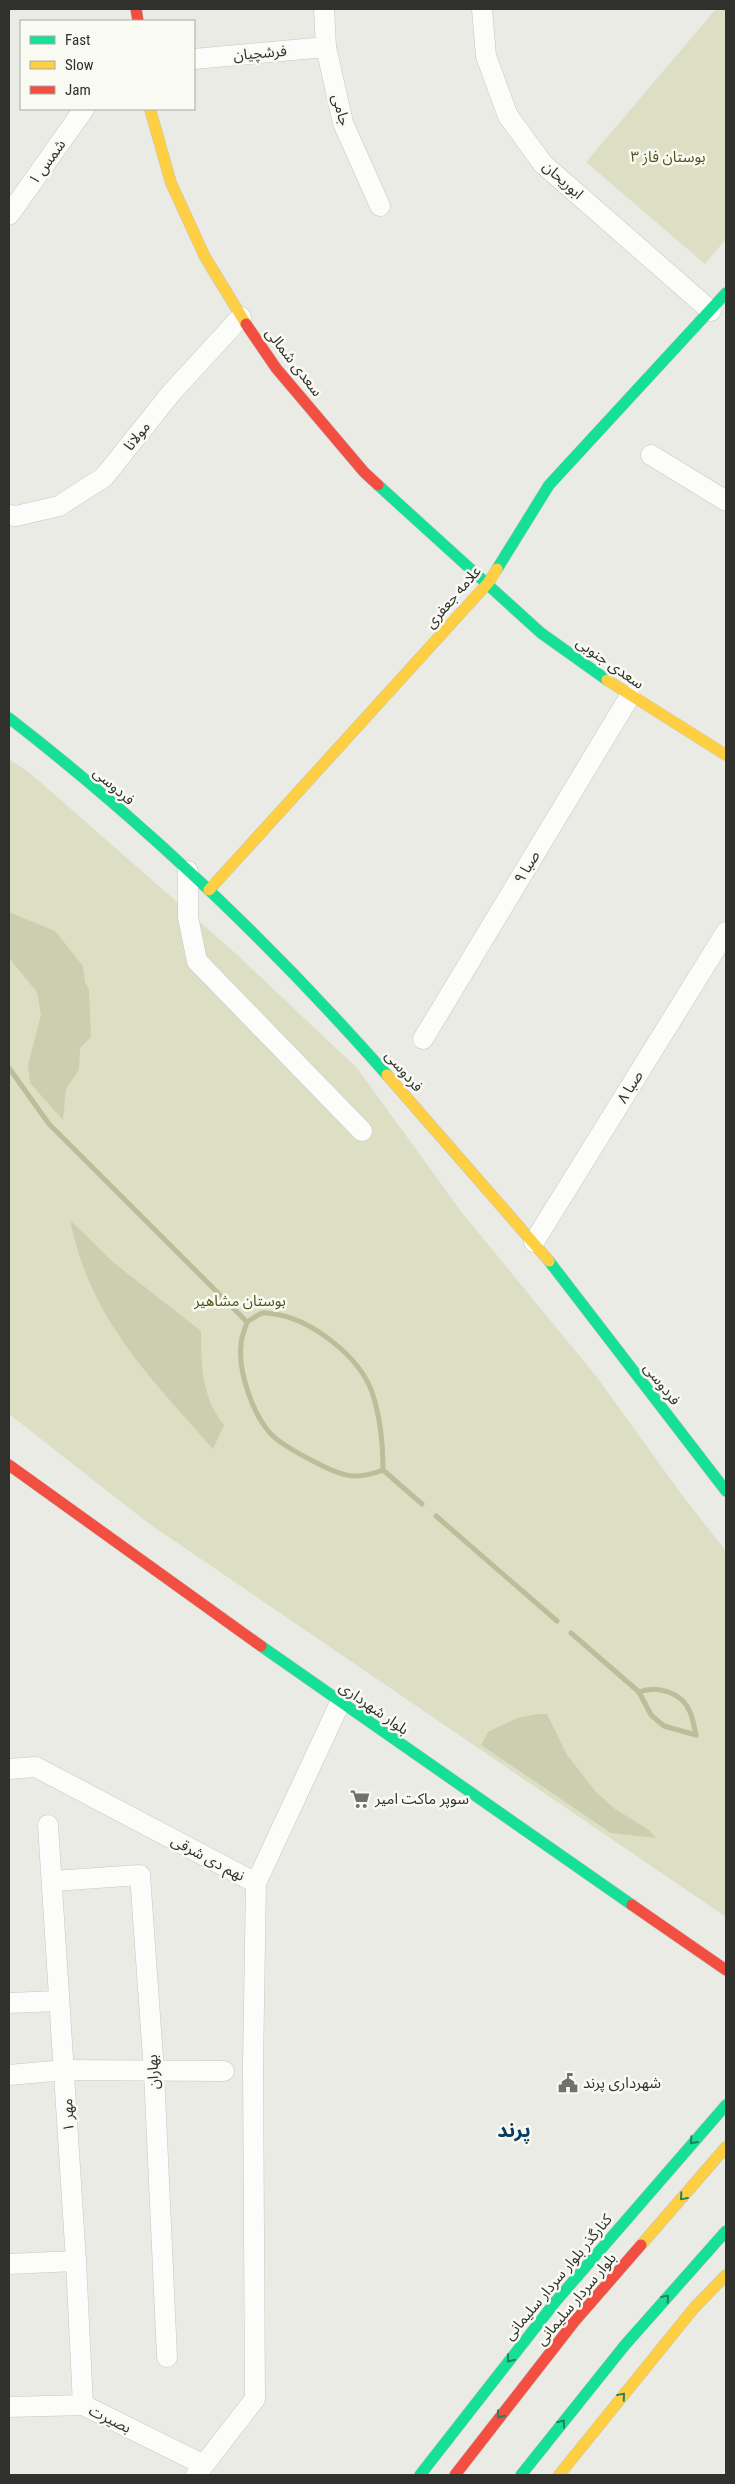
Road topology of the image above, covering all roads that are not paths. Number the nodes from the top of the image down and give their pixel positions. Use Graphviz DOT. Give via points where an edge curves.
graph roads {
  1 [pos="324,9"];
  2 [pos="482,9"];
  3 [pos="326,47"];
  4 [pos="195,59"];
  5 [pos="83,110"];
  6 [pos="150,110"];
  7 [pos="380,206"];
  8 [pos="9,215"];
  9 [pos="726,293"];
  10 [pos="711,310"];
  11 [pos="241,316"];
  12 [pos="651,455"];
  13 [pos="726,501"];
  14 [pos="9,515"];
  15 [pos="488,583"];
  16 [pos="630,696"];
  17 [pos="9,718"];
  18 [pos="726,754"];
  19 [pos="188,871"];
  20 [pos="209,890"];
  21 [pos="726,932"];
  22 [pos="423,1039"];
  23 [pos="362,1131"];
  24 [pos="534,1242"];
  25 [pos="9,1465"];
  26 [pos="726,1491"];
  27 [pos="340,1703"];
  28 [pos="9,1769"];
  29 [pos="48,1825"];
  30 [pos="53,1881"];
  31 [pos="256,1883"];
  32 [pos="726,1970"];
  33 [pos="58,2001"];
  34 [pos="9,2003"];
  35 [pos="65,2070"];
  36 [pos="224,2071"];
  37 [pos="154,2072"];
  38 [pos="9,2075"];
  39 [pos="726,2105"];
  40 [pos="726,2147"];
  41 [pos="726,2231"];
  42 [pos="76,2261"];
  43 [pos="9,2264"];
  44 [pos="726,2275"];
  45 [pos="694,2308"];
  46 [pos="625,2345"];
  47 [pos="167,2357"];
  48 [pos="612,2379"];
  49 [pos="606,2396"];
  50 [pos="83,2405"];
  51 [pos="9,2407"];
  52 [pos="594,2430"];
  53 [pos="200,2470"];
  54 [pos="420,2475"];
  55 [pos="454,2475"];
  56 [pos="521,2475"];
  57 [pos="559,2475"];
  1 -- 3 [label="street, جامی"];
  2 -- 10 [label="street, ابوریحان" via="486,56 508,116 543,164"];
  3 -- 4 [label="street, فرشچیان"];
  3 -- 7 [label="street, جامی" via="343,123"];
  5 -- 8 [label="street, شمس ۱"];
  6 -- 11 [label="street, سعدی شمالی" via="171,183 206,257"];
  9 -- 10 [label="street, علامه جعفری"];
  10 -- 15 [label="street, علامه جعفری" via="549,485"];
  11 -- 14 [label="street, مولانا" via="172,392 104,477 59,506"];
  11 -- 15 [label="street, سعدی شمالی" via="276,368 364,472"];
  12 -- 13 [label="street"];
  15 -- 16 [label="street, سعدی جنوبی" via="541,633"];
  15 -- 20 [label="street, علامه جعفری"];
  16 -- 18 [label="street, سعدی جنوبی"];
  16 -- 22 [label="street, صبا ۹"];
  17 -- 19 [label="street, فردوسی" via="58,756"];
  19 -- 20 [label="street, فردوسی"];
  19 -- 23 [label="street" via="188,917 197,961"];
  20 -- 24 [label="street, فردوسی" via="325,1005"];
  21 -- 24 [label="street, صبا ۸"];
  24 -- 26 [label="street, فردوسی"];
  25 -- 27 [label="street, بلوار شهرداری"];
  27 -- 31 [label="street, نهم دی شرقی"];
  27 -- 32 [label="street, بلوار شهرداری"];
  28 -- 31 [label="street, نهم دی شرقی" via="36,1767"];
  29 -- 30 [label="street, مهر ۱"];
  30 -- 33 [label="street, مهر ۱"];
  30 -- 37 [label="street, بهاران" via="140,1875"];
  31 -- 53 [label="street" via="253,2065 256,2399"];
  33 -- 34 [label="street"];
  33 -- 35 [label="street, مهر ۱"];
  35 -- 37 [label="street"];
  35 -- 38 [label="street"];
  35 -- 42 [label="street, مهر ۱"];
  36 -- 37 [label="street"];
  37 -- 47 [label="street, بهاران"];
  39 -- 54 [label="street, کنارگذر بلوار سردار سلیمانی, one-way" via="556,2301"];
  40 -- 55 [label="street, بلوار سردار سلیمانی, one-way" via="574,2322"];
  46 -- 41 [label="street, one-way"];
  42 -- 43 [label="street"];
  42 -- 50 [label="street, مهر ۱"];
  44 -- 45 [label="street"];
  45 -- 46 [label="street"];
  52 -- 45 [label="street, one-way"];
  46 -- 48 [label="street"];
  56 -- 46 [label="street, one-way"];
  49 -- 52 [label="street"];
  50 -- 51 [label="street, بصیرت"];
  50 -- 53 [label="street, بصیرت"];
  52 -- 57 [label="street"];
}
